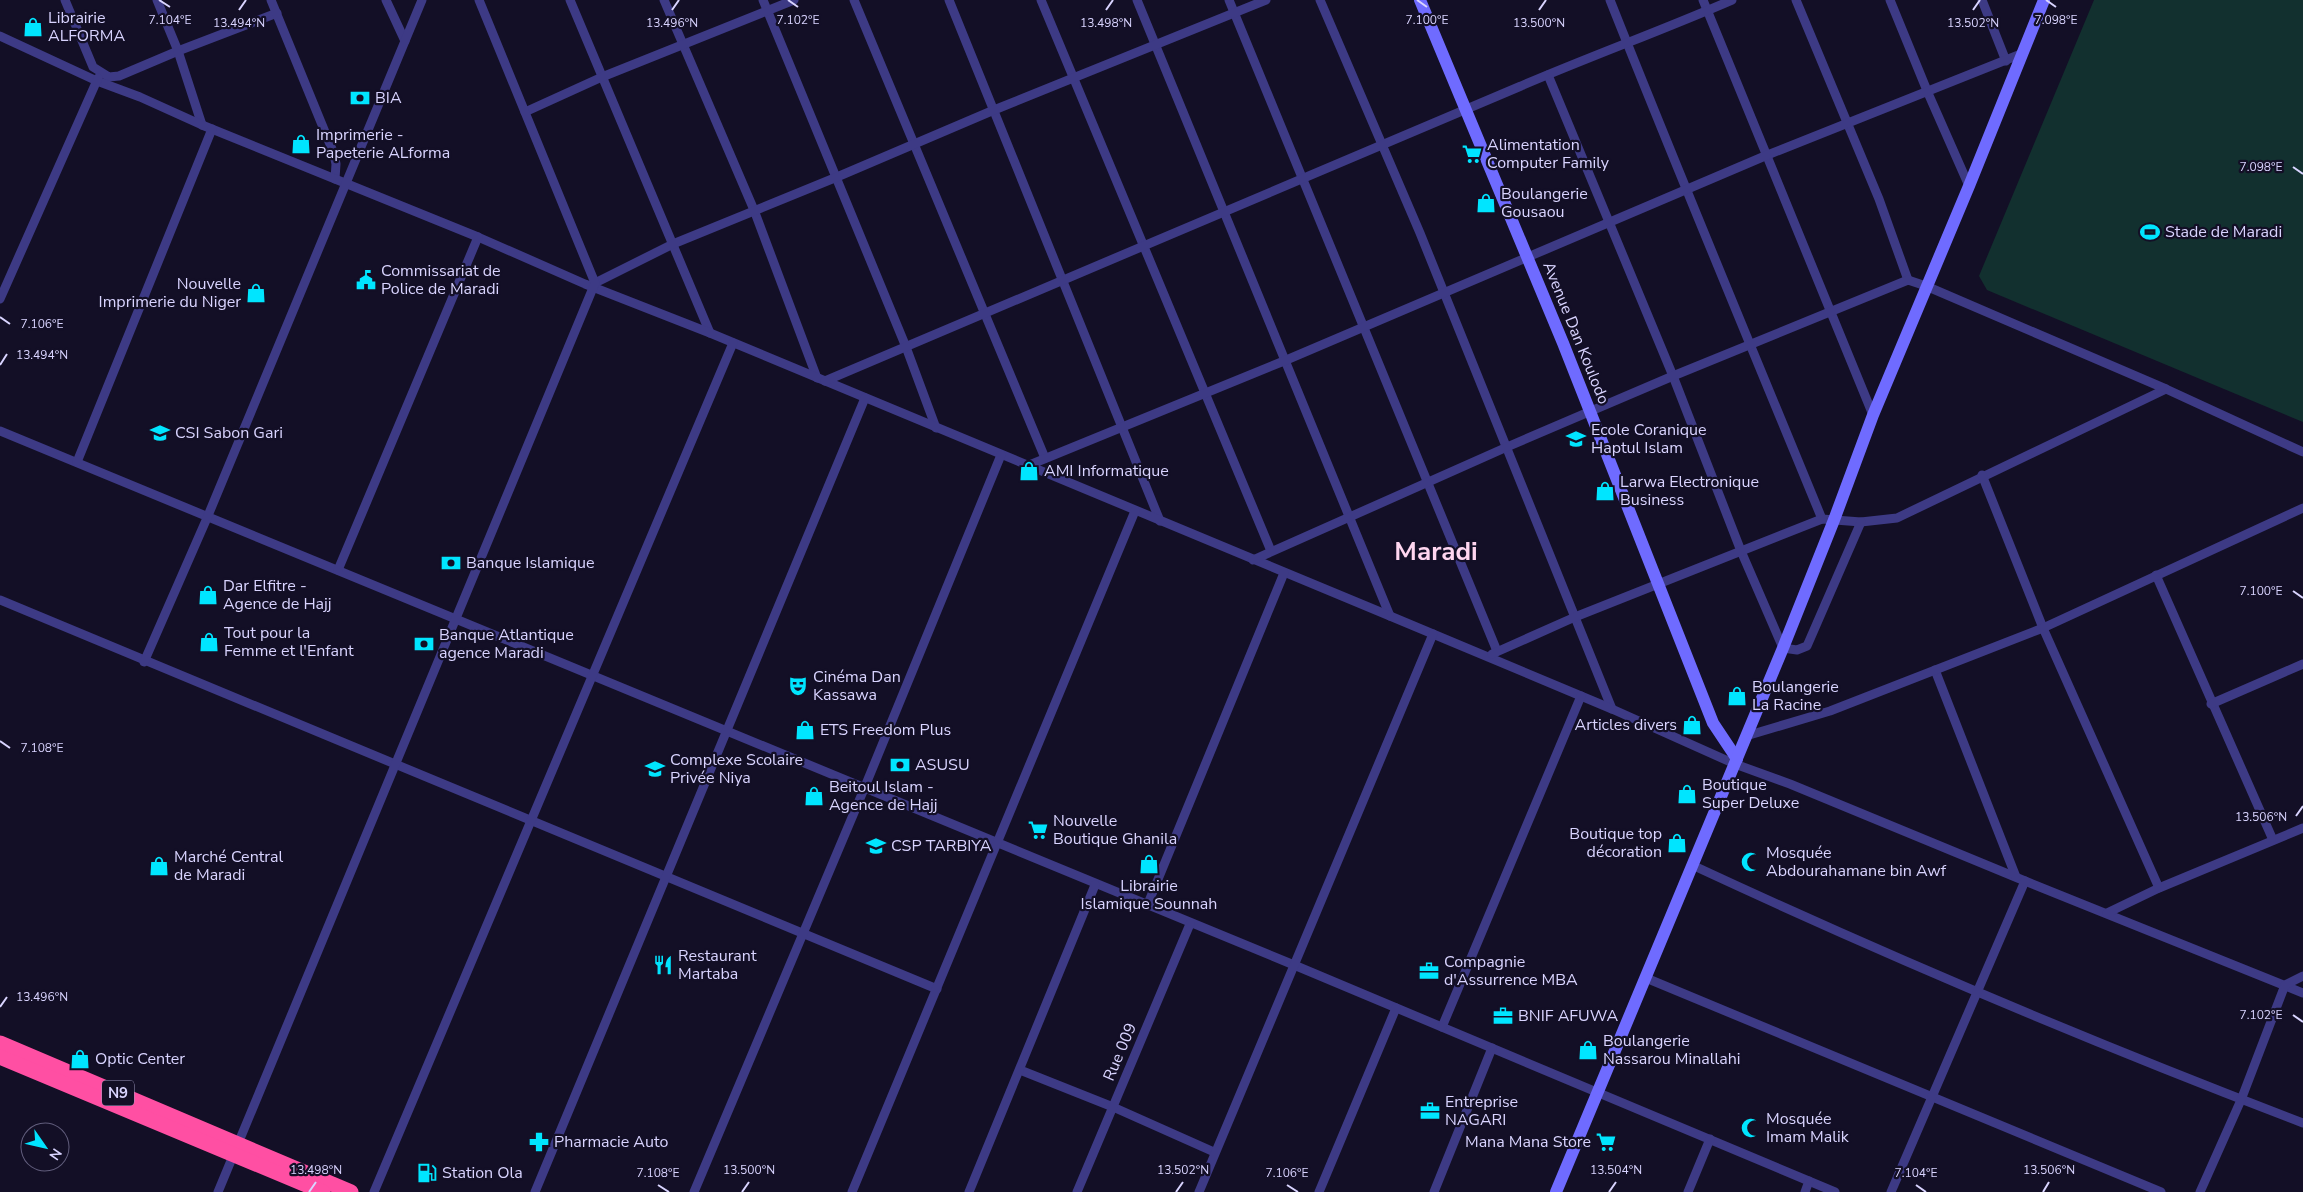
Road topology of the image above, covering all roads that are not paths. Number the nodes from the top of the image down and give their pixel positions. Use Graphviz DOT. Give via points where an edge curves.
graph roads {
  1 [pos="65,0"];
  2 [pos="157,0"];
  3 [pos="271,0"];
  4 [pos="386,0"];
  5 [pos="422,0"];
  6 [pos="479,0"];
  7 [pos="570,0"];
  8 [pos="664,0"];
  9 [pos="763,0"];
  10 [pos="794,0"];
  11 [pos="854,0"];
  12 [pos="949,0"];
  13 [pos="1041,0"];
  14 [pos="1137,0"];
  15 [pos="1229,0"];
  16 [pos="1266,0"];
  17 [pos="1320,0"];
  18 [pos="1420,0"];
  19 [pos="1610,0"];
  20 [pos="1703,0"];
  21 [pos="1732,0"];
  22 [pos="1796,0"];
  23 [pos="1890,0"];
  24 [pos="1982,0"];
  25 [pos="2044,0"];
  26 [pos="768,11"];
  27 [pos="1708,11"];
  28 [pos="277,13"];
  29 [pos="1234,14"];
  30 [pos="0,36"];
  31 [pos="405,41"];
  32 [pos="1627,43"];
  33 [pos="682,44"];
  34 [pos="1154,46"];
  35 [pos="178,51"];
  36 [pos="2021,54"];
  37 [pos="2006,60"];
  38 [pos="1548,75"];
  39 [pos="98,77"];
  40 [pos="602,77"];
  41 [pos="1072,78"];
  42 [pos="1928,93"];
  43 [pos="1466,109"];
  44 [pos="994,110"];
  45 [pos="525,112"];
  46 [pos="1847,124"];
  47 [pos="202,125"];
  48 [pos="212,129"];
  49 [pos="915,143"];
  50 [pos="1382,144"];
  51 [pos="1765,156"];
  52 [pos="837,177"];
  53 [pos="1303,178"];
  54 [pos="335,179"];
  55 [pos="346,183"];
  56 [pos="1969,186"];
  57 [pos="1686,189"];
  58 [pos="754,210"];
  59 [pos="1225,213"];
  60 [pos="1610,222"];
  61 [pos="478,237"];
  62 [pos="673,244"];
  63 [pos="1144,246"];
  64 [pos="1528,257"];
  65 [pos="1063,279"];
  66 [pos="1908,280"];
  67 [pos="594,285"];
  68 [pos="1926,286"];
  69 [pos="1444,291"];
  70 [pos="0,299"];
  71 [pos="1830,312"];
  72 [pos="985,313"];
  73 [pos="1364,327"];
  74 [pos="710,333"];
  75 [pos="733,343"];
  76 [pos="1751,345"];
  77 [pos="906,347"];
  78 [pos="1284,361"];
  79 [pos="1673,376"];
  80 [pos="821,380"];
  81 [pos="2166,389"];
  82 [pos="1205,393"];
  83 [pos="866,398"];
  84 [pos="1590,412"];
  85 [pos="1873,415"];
  86 [pos="1123,427"];
  87 [pos="936,428"];
  88 [pos="0,431"];
  89 [pos="1507,447"];
  90 [pos="2303,452"];
  91 [pos="1001,455"];
  92 [pos="1045,458"];
  93 [pos="77,462"];
  94 [pos="1026,466"];
  95 [pos="1982,475"];
  96 [pos="1429,483"];
  97 [pos="2303,508"];
  98 [pos="1136,511"];
  99 [pos="207,518"];
  100 [pos="1349,519"];
  101 [pos="1828,519"];
  102 [pos="1160,520"];
  103 [pos="1861,522"];
  104 [pos="1271,551"];
  105 [pos="1740,551"];
  106 [pos="1253,560"];
  107 [pos="338,570"];
  108 [pos="1284,573"];
  109 [pos="2156,575"];
  110 [pos="1659,583"];
  111 [pos="0,600"];
  112 [pos="1390,616"];
  113 [pos="1575,617"];
  114 [pos="456,620"];
  115 [pos="2043,628"];
  116 [pos="1433,634"];
  117 [pos="1783,648"];
  118 [pos="1497,652"];
  119 [pos="1488,656"];
  120 [pos="144,662"];
  121 [pos="2303,664"];
  122 [pos="1935,670"];
  123 [pos="593,675"];
  124 [pos="1581,696"];
  125 [pos="2211,704"];
  126 [pos="1612,709"];
  127 [pos="727,731"];
  128 [pos="1746,736"];
  129 [pos="1736,761"];
  130 [pos="396,764"];
  131 [pos="864,789"];
  132 [pos="531,821"];
  133 [pos="2303,828"];
  134 [pos="2273,840"];
  135 [pos="998,843"];
  136 [pos="1692,865"];
  137 [pos="666,878"];
  138 [pos="2020,879"];
  139 [pos="1095,884"];
  140 [pos="2159,888"];
  141 [pos="1147,906"];
  142 [pos="2107,913"];
  143 [pos="1190,924"];
  144 [pos="802,934"];
  145 [pos="1294,965"];
  146 [pos="2303,976"];
  147 [pos="1646,978"];
  148 [pos="2285,985"];
  149 [pos="937,989"];
  150 [pos="1978,992"];
  151 [pos="2303,993"];
  152 [pos="1396,1008"];
  153 [pos="1442,1027"];
  154 [pos="0,1043"];
  155 [pos="1492,1048"];
  156 [pos="0,1057"];
  157 [pos="1020,1070"];
  158 [pos="1598,1092"];
  159 [pos="1932,1096"];
  160 [pos="2241,1100"];
  161 [pos="1113,1107"];
  162 [pos="2303,1123"];
  163 [pos="1710,1139"];
  164 [pos="238,1152"];
  165 [pos="1214,1152"];
  166 [pos="1809,1181"];
  167 [pos="218,1192"];
  168 [pos="323,1192"];
  169 [pos="351,1192"];
  170 [pos="374,1192"];
  171 [pos="535,1192"];
  172 [pos="694,1192"];
  173 [pos="852,1192"];
  174 [pos="969,1192"];
  175 [pos="1077,1192"];
  176 [pos="1199,1192"];
  177 [pos="1319,1192"];
  178 [pos="1434,1192"];
  179 [pos="1556,1192"];
  180 [pos="1688,1192"];
  181 [pos="1805,1192"];
  182 [pos="1835,1192"];
  183 [pos="1891,1192"];
  184 [pos="2161,1192"];
  185 [pos="2200,1192"];
  1 -- 39 [label="street"];
  2 -- 35 [label="street"];
  3 -- 28 [label="street"];
  4 -- 31 [label="street"];
  5 -- 31 [label="street"];
  6 -- 45 [label="street"];
  7 -- 40 [label="street"];
  8 -- 33 [label="street"];
  9 -- 26 [label="street"];
  10 -- 26 [label="street"];
  11 -- 49 [label="street"];
  12 -- 44 [label="street"];
  13 -- 41 [label="street"];
  14 -- 34 [label="street"];
  15 -- 29 [label="street"];
  16 -- 29 [label="street"];
  17 -- 50 [label="street"];
  18 -- 43 [label="street, Avenue Dan Koulodo"];
  19 -- 32 [label="street"];
  20 -- 27 [label="street"];
  21 -- 27 [label="street"];
  22 -- 46 [label="street"];
  23 -- 42 [label="street"];
  24 -- 37 [label="street"];
  25 -- 36 [label="street"];
  26 -- 33 [label="street"];
  26 -- 52 [label="street"];
  27 -- 32 [label="street"];
  27 -- 51 [label="street"];
  28 -- 35 [label="street"];
  28 -- 54 [label="street" via="334,154"];
  29 -- 34 [label="street"];
  29 -- 53 [label="street"];
  30 -- 39 [label="street"];
  31 -- 55 [label="street"];
  32 -- 38 [label="street"];
  32 -- 57 [label="street"];
  33 -- 40 [label="street"];
  33 -- 58 [label="street"];
  34 -- 41 [label="street"];
  34 -- 59 [label="street"];
  35 -- 39 [label="street" via="119,76"];
  35 -- 47 [label="street"];
  36 -- 37 [label="street"];
  36 -- 56 [label="street"];
  37 -- 42 [label="street"];
  38 -- 43 [label="street"];
  38 -- 60 [label="street"];
  39 -- 47 [label="street"];
  39 -- 70 [label="street"];
  40 -- 45 [label="street"];
  40 -- 62 [label="street"];
  41 -- 44 [label="street"];
  41 -- 63 [label="street"];
  42 -- 46 [label="street"];
  42 -- 56 [label="street"];
  43 -- 50 [label="street"];
  43 -- 64 [label="street, Avenue Dan Koulodo"];
  44 -- 49 [label="street"];
  44 -- 65 [label="street"];
  45 -- 67 [label="street"];
  46 -- 51 [label="street"];
  46 -- 66 [label="street"];
  47 -- 48 [label="street"];
  48 -- 54 [label="street"];
  48 -- 93 [label="street"];
  49 -- 52 [label="street"];
  49 -- 72 [label="street"];
  50 -- 53 [label="street"];
  50 -- 69 [label="street"];
  51 -- 57 [label="street"];
  51 -- 71 [label="street"];
  52 -- 58 [label="street"];
  52 -- 77 [label="street"];
  53 -- 59 [label="street"];
  53 -- 73 [label="street"];
  54 -- 55 [label="street"];
  55 -- 61 [label="street"];
  55 -- 99 [label="street"];
  56 -- 68 [label="street"];
  57 -- 60 [label="street"];
  57 -- 76 [label="street"];
  58 -- 62 [label="street"];
  58 -- 80 [label="street"];
  59 -- 63 [label="street"];
  59 -- 78 [label="street"];
  60 -- 64 [label="street"];
  60 -- 79 [label="street"];
  61 -- 67 [label="street"];
  61 -- 107 [label="street"];
  62 -- 67 [label="street"];
  62 -- 74 [label="street"];
  63 -- 65 [label="street"];
  63 -- 82 [label="street"];
  64 -- 69 [label="street"];
  64 -- 84 [label="street, Avenue Dan Koulodo"];
  65 -- 72 [label="street"];
  65 -- 86 [label="street"];
  66 -- 68 [label="street"];
  66 -- 71 [label="street"];
  67 -- 74 [label="street"];
  67 -- 114 [label="street"];
  68 -- 81 [label="street"];
  68 -- 85 [label="street"];
  69 -- 73 [label="street"];
  69 -- 89 [label="street"];
  71 -- 76 [label="street"];
  71 -- 85 [label="street"];
  72 -- 77 [label="street"];
  72 -- 92 [label="street"];
  73 -- 78 [label="street"];
  73 -- 96 [label="street"];
  74 -- 75 [label="street"];
  75 -- 80 [label="street"];
  75 -- 123 [label="street"];
  76 -- 79 [label="street"];
  76 -- 101 [label="street"];
  77 -- 80 [label="street"];
  77 -- 87 [label="street"];
  78 -- 82 [label="street"];
  78 -- 100 [label="street"];
  79 -- 84 [label="street"];
  79 -- 105 [label="street"];
  80 -- 83 [label="street"];
  81 -- 90 [label="street"];
  81 -- 95 [label="street"];
  82 -- 86 [label="street"];
  82 -- 104 [label="street"];
  83 -- 87 [label="street"];
  83 -- 127 [label="street"];
  84 -- 89 [label="street"];
  84 -- 110 [label="street, Avenue Dan Koulodo"];
  85 -- 101 [label="street"];
  86 -- 92 [label="street"];
  86 -- 102 [label="street"];
  87 -- 91 [label="street"];
  88 -- 93 [label="street"];
  89 -- 96 [label="street"];
  89 -- 113 [label="street"];
  91 -- 94 [label="street"];
  91 -- 131 [label="street"];
  92 -- 94 [label="street"];
  93 -- 99 [label="street"];
  94 -- 98 [label="street"];
  95 -- 103 [label="street" via="1897,518"];
  95 -- 115 [label="street"];
  96 -- 100 [label="street"];
  96 -- 118 [label="street"];
  97 -- 109 [label="street"];
  98 -- 102 [label="street"];
  98 -- 135 [label="street"];
  99 -- 107 [label="street"];
  99 -- 120 [label="street"];
  100 -- 104 [label="street"];
  100 -- 112 [label="street"];
  101 -- 103 [label="street"];
  101 -- 105 [label="street"];
  101 -- 117 [label="street"];
  102 -- 106 [label="street"];
  103 -- 117 [label="street" via="1808,646 1798,650"];
  104 -- 106 [label="street"];
  105 -- 110 [label="street"];
  105 -- 117 [label="street"];
  106 -- 108 [label="street"];
  107 -- 114 [label="street"];
  108 -- 112 [label="street"];
  108 -- 141 [label="street"];
  109 -- 115 [label="street"];
  109 -- 125 [label="street"];
  110 -- 113 [label="street"];
  110 -- 129 [label="street, Avenue Dan Koulodo" via="1713,723"];
  111 -- 120 [label="street"];
  112 -- 116 [label="street"];
  113 -- 118 [label="street"];
  113 -- 126 [label="street"];
  114 -- 123 [label="street"];
  114 -- 130 [label="street"];
  115 -- 122 [label="street"];
  115 -- 140 [label="street"];
  116 -- 119 [label="street"];
  116 -- 145 [label="street"];
  117 -- 128 [label="street"];
  118 -- 119 [label="street"];
  119 -- 124 [label="street"];
  120 -- 130 [label="street"];
  121 -- 125 [label="street"];
  122 -- 128 [label="street" via="1830,711"];
  122 -- 138 [label="street"];
  123 -- 127 [label="street"];
  123 -- 132 [label="street"];
  124 -- 126 [label="street"];
  124 -- 153 [label="street"];
  125 -- 134 [label="street"];
  126 -- 129 [label="street"];
  127 -- 131 [label="street"];
  127 -- 137 [label="street"];
  128 -- 129 [label="street"];
  129 -- 136 [label="street"];
  129 -- 138 [label="street"];
  130 -- 132 [label="street"];
  130 -- 164 [label="street"];
  131 -- 135 [label="street"];
  131 -- 144 [label="street"];
  132 -- 137 [label="street"];
  132 -- 170 [label="street"];
  133 -- 134 [label="street"];
  134 -- 140 [label="street"];
  135 -- 139 [label="street"];
  135 -- 149 [label="street"];
  136 -- 147 [label="street"];
  136 -- 150 [label="street"];
  137 -- 144 [label="street"];
  137 -- 171 [label="street"];
  138 -- 142 [label="street"];
  138 -- 150 [label="street"];
  139 -- 141 [label="street"];
  139 -- 157 [label="street"];
  140 -- 142 [label="street"];
  141 -- 143 [label="street"];
  142 -- 148 [label="street"];
  143 -- 145 [label="street"];
  143 -- 161 [label="street, Rue 009"];
  144 -- 149 [label="street"];
  144 -- 172 [label="street"];
  145 -- 152 [label="street"];
  145 -- 165 [label="street"];
  146 -- 148 [label="street"];
  147 -- 158 [label="street"];
  147 -- 159 [label="street"];
  148 -- 151 [label="street"];
  148 -- 160 [label="street"];
  149 -- 173 [label="street"];
  150 -- 159 [label="street"];
  150 -- 160 [label="street"];
  152 -- 153 [label="street"];
  152 -- 177 [label="street"];
  153 -- 155 [label="street"];
  154 -- 164 [label="highway, N9"];
  155 -- 158 [label="street"];
  155 -- 178 [label="street"];
  156 -- 164 [label="highway, N9"];
  157 -- 161 [label="street"];
  157 -- 174 [label="street"];
  158 -- 163 [label="street"];
  158 -- 179 [label="street"];
  159 -- 183 [label="street"];
  159 -- 184 [label="street"];
  160 -- 162 [label="street"];
  160 -- 185 [label="street"];
  161 -- 165 [label="street"];
  161 -- 175 [label="street, Rue 009"];
  163 -- 166 [label="street"];
  163 -- 180 [label="street"];
  164 -- 167 [label="street"];
  164 -- 168 [label="highway, N9"];
  164 -- 169 [label="highway, N9"];
  165 -- 176 [label="street"];
  166 -- 181 [label="street"];
  166 -- 182 [label="street"];
}
